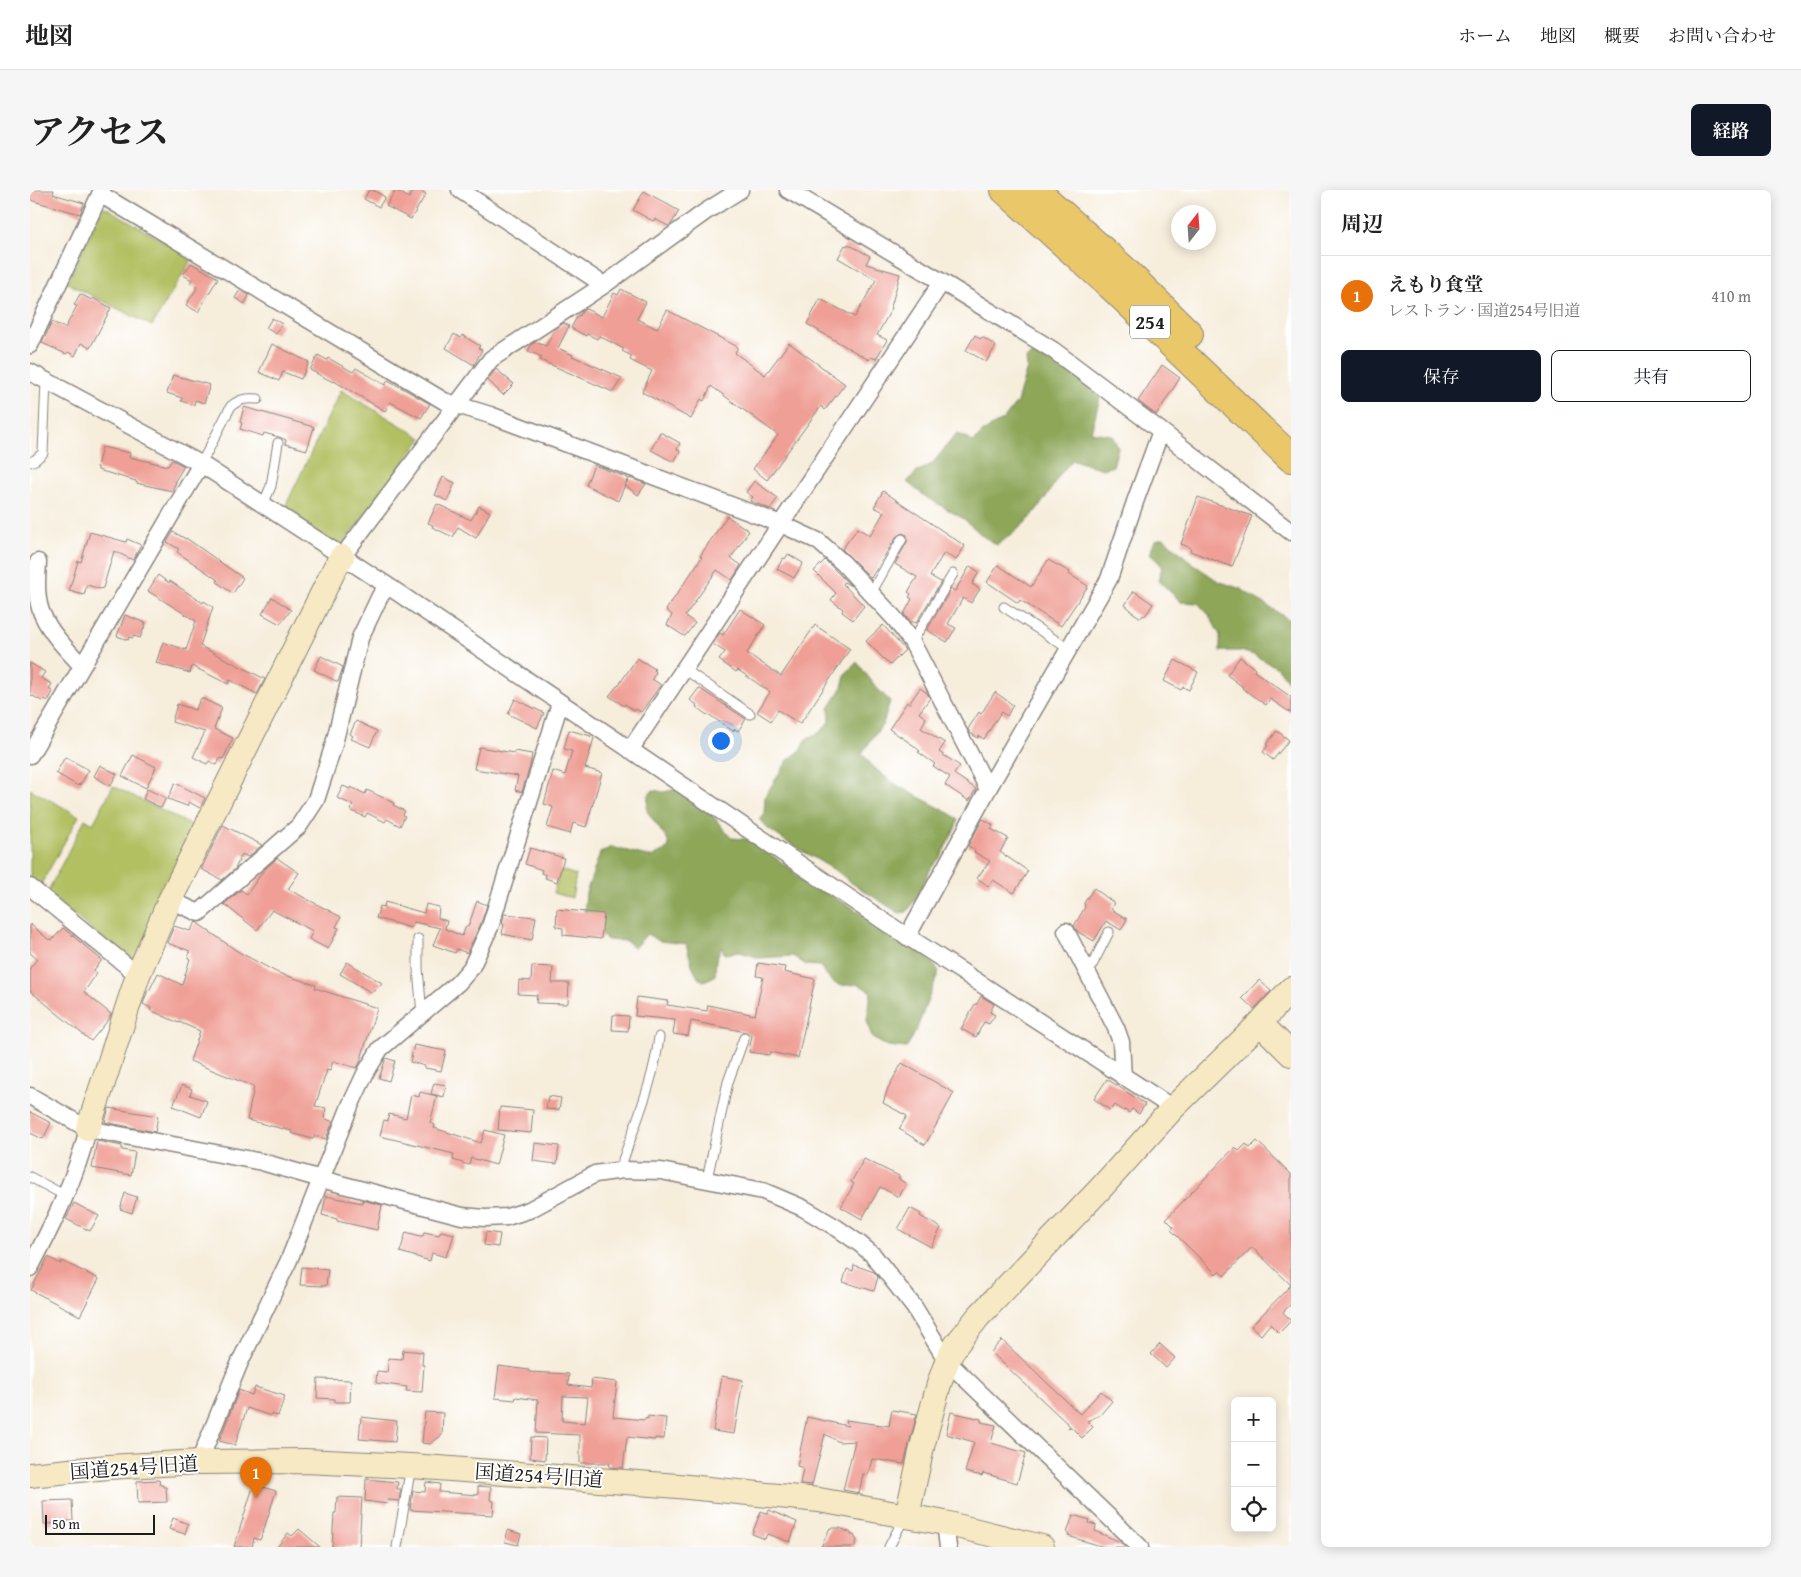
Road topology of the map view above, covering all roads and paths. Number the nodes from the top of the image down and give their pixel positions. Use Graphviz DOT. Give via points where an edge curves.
graph roads {
  1 [pos="460,190"];
  2 [pos="740,190"];
  3 [pos="788,190"];
  4 [pos="1005,190"];
  5 [pos="1035,190"];
  6 [pos="101,192"];
  7 [pos="942,282"];
  8 [pos="604,285"];
  9 [pos="30,345"];
  10 [pos="30,372"];
  11 [pos="46,381"];
  12 [pos="258,399"];
  13 [pos="457,405"];
  14 [pos="1161,431"];
  15 [pos="1291,431"];
  16 [pos="278,443"];
  17 [pos="1291,458"];
  18 [pos="30,462"];
  19 [pos="201,464"];
  20 [pos="264,505"];
  21 [pos="781,524"];
  22 [pos="1291,532"];
  23 [pos="902,539"];
  24 [pos="342,557"];
  25 [pos="34,562"];
  26 [pos="953,574"];
  27 [pos="388,586"];
  28 [pos="872,593"];
  29 [pos="1004,608"];
  30 [pos="912,642"];
  31 [pos="1069,649"];
  32 [pos="82,666"];
  33 [pos="684,669"];
  34 [pos="560,702"];
  35 [pos="750,714"];
  36 [pos="630,750"];
  37 [pos="30,753"];
  38 [pos="988,789"];
  39 [pos="30,887"];
  40 [pos="170,900"];
  41 [pos="1066,931"];
  42 [pos="1109,932"];
  43 [pos="907,937"];
  44 [pos="418,939"];
  45 [pos="1088,973"];
  46 [pos="138,975"];
  47 [pos="1291,989"];
  48 [pos="422,1014"];
  49 [pos="1260,1023"];
  50 [pos="659,1037"];
  51 [pos="744,1038"];
  52 [pos="1291,1054"];
  53 [pos="1124,1077"];
  54 [pos="30,1096"];
  55 [pos="1173,1108"];
  56 [pos="88,1129"];
  57 [pos="623,1170"];
  58 [pos="30,1177"];
  59 [pos="321,1179"];
  60 [pos="707,1180"];
  61 [pos="66,1196"];
  62 [pos="30,1268"];
  63 [pos="948,1361"];
  64 [pos="199,1462"];
  65 [pos="411,1466"];
  66 [pos="30,1475"];
  67 [pos="906,1516"];
  68 [pos="945,1523"];
  69 [pos="397,1547"];
  70 [pos="889,1547"];
  71 [pos="948,1547"];
  72 [pos="1042,1547"];
  73 [pos="1140,1547"];
  1 -- 8 [label="street"];
  2 -- 8 [label="street"];
  3 -- 7 [label="street"];
  4 -- 17 [label="highway, 254" via="1110,284"];
  5 -- 15 [label="highway, 254" via="1122,268"];
  6 -- 9 [label="street"];
  6 -- 13 [label="street" via="444,401"];
  7 -- 14 [label="street" via="1053,350"];
  7 -- 21 [label="street"];
  8 -- 13 [label="street" via="491,359"];
  10 -- 11 [label="street"];
  11 -- 18 [label="lane" via="43,453"];
  11 -- 19 [label="street"];
  12 -- 19 [label="lane" via="245,398 231,406"];
  13 -- 21 [label="street"];
  13 -- 24 [label="street"];
  14 -- 22 [label="street"];
  14 -- 31 [label="street" via="1109,579"];
  16 -- 20 [label="lane" via="272,486"];
  19 -- 20 [label="street"];
  19 -- 32 [label="street"];
  20 -- 24 [label="street"];
  21 -- 28 [label="street" via="818,541"];
  21 -- 33 [label="street"];
  23 -- 28 [label="lane"];
  24 -- 27 [label="street"];
  24 -- 40 [label="street"];
  25 -- 32 [label="street" via="42,615 55,636"];
  26 -- 30 [label="lane"];
  27 -- 34 [label="street"];
  27 -- 40 [label="street" via="360,638 334,744 316,800 299,826 199,913"];
  28 -- 30 [label="street"];
  29 -- 31 [label="lane"];
  30 -- 38 [label="street"];
  31 -- 38 [label="street"];
  32 -- 37 [label="street"];
  33 -- 35 [label="lane"];
  33 -- 36 [label="street"];
  34 -- 36 [label="street"];
  34 -- 48 [label="street" via="490,927 470,968 458,983"];
  36 -- 43 [label="street"];
  38 -- 43 [label="street"];
  39 -- 46 [label="street"];
  40 -- 46 [label="street"];
  41 -- 45 [label="street"];
  42 -- 45 [label="lane"];
  43 -- 53 [label="street"];
  44 -- 48 [label="lane"];
  45 -- 53 [label="street" via="1121,1042"];
  46 -- 56 [label="street"];
  47 -- 49 [label="street"];
  48 -- 59 [label="street" via="380,1049 366,1072"];
  49 -- 52 [label="street"];
  49 -- 55 [label="street"];
  50 -- 57 [label="lane" via="651,1081 623,1160"];
  51 -- 60 [label="lane" via="728,1082"];
  53 -- 55 [label="street"];
  54 -- 56 [label="street"];
  55 -- 63 [label="street" via="978,1317"];
  56 -- 59 [label="street" via="262,1162"];
  56 -- 61 [label="street"];
  57 -- 59 [label="street" via="595,1174 529,1210 507,1217 485,1218 462,1216"];
  57 -- 60 [label="street" via="661,1170"];
  58 -- 61 [label="lane"];
  59 -- 64 [label="street" via="289,1260 240,1362"];
  60 -- 63 [label="street" via="763,1192 803,1208 860,1244 914,1307"];
  61 -- 62 [label="street"];
  63 -- 67 [label="street" via="923,1443"];
  63 -- 73 [label="street"];
  64 -- 65 [label="street, 国道254号旧道" via="305,1461"];
  64 -- 66 [label="street, 国道254号旧道"];
  65 -- 67 [label="street, 国道254号旧道" via="819,1500"];
  65 -- 69 [label="lane"];
  67 -- 68 [label="street, 国道254号旧道"];
  67 -- 70 [label="lane"];
  68 -- 71 [label="street"];
  68 -- 72 [label="street, 国道254号旧道"];
}
